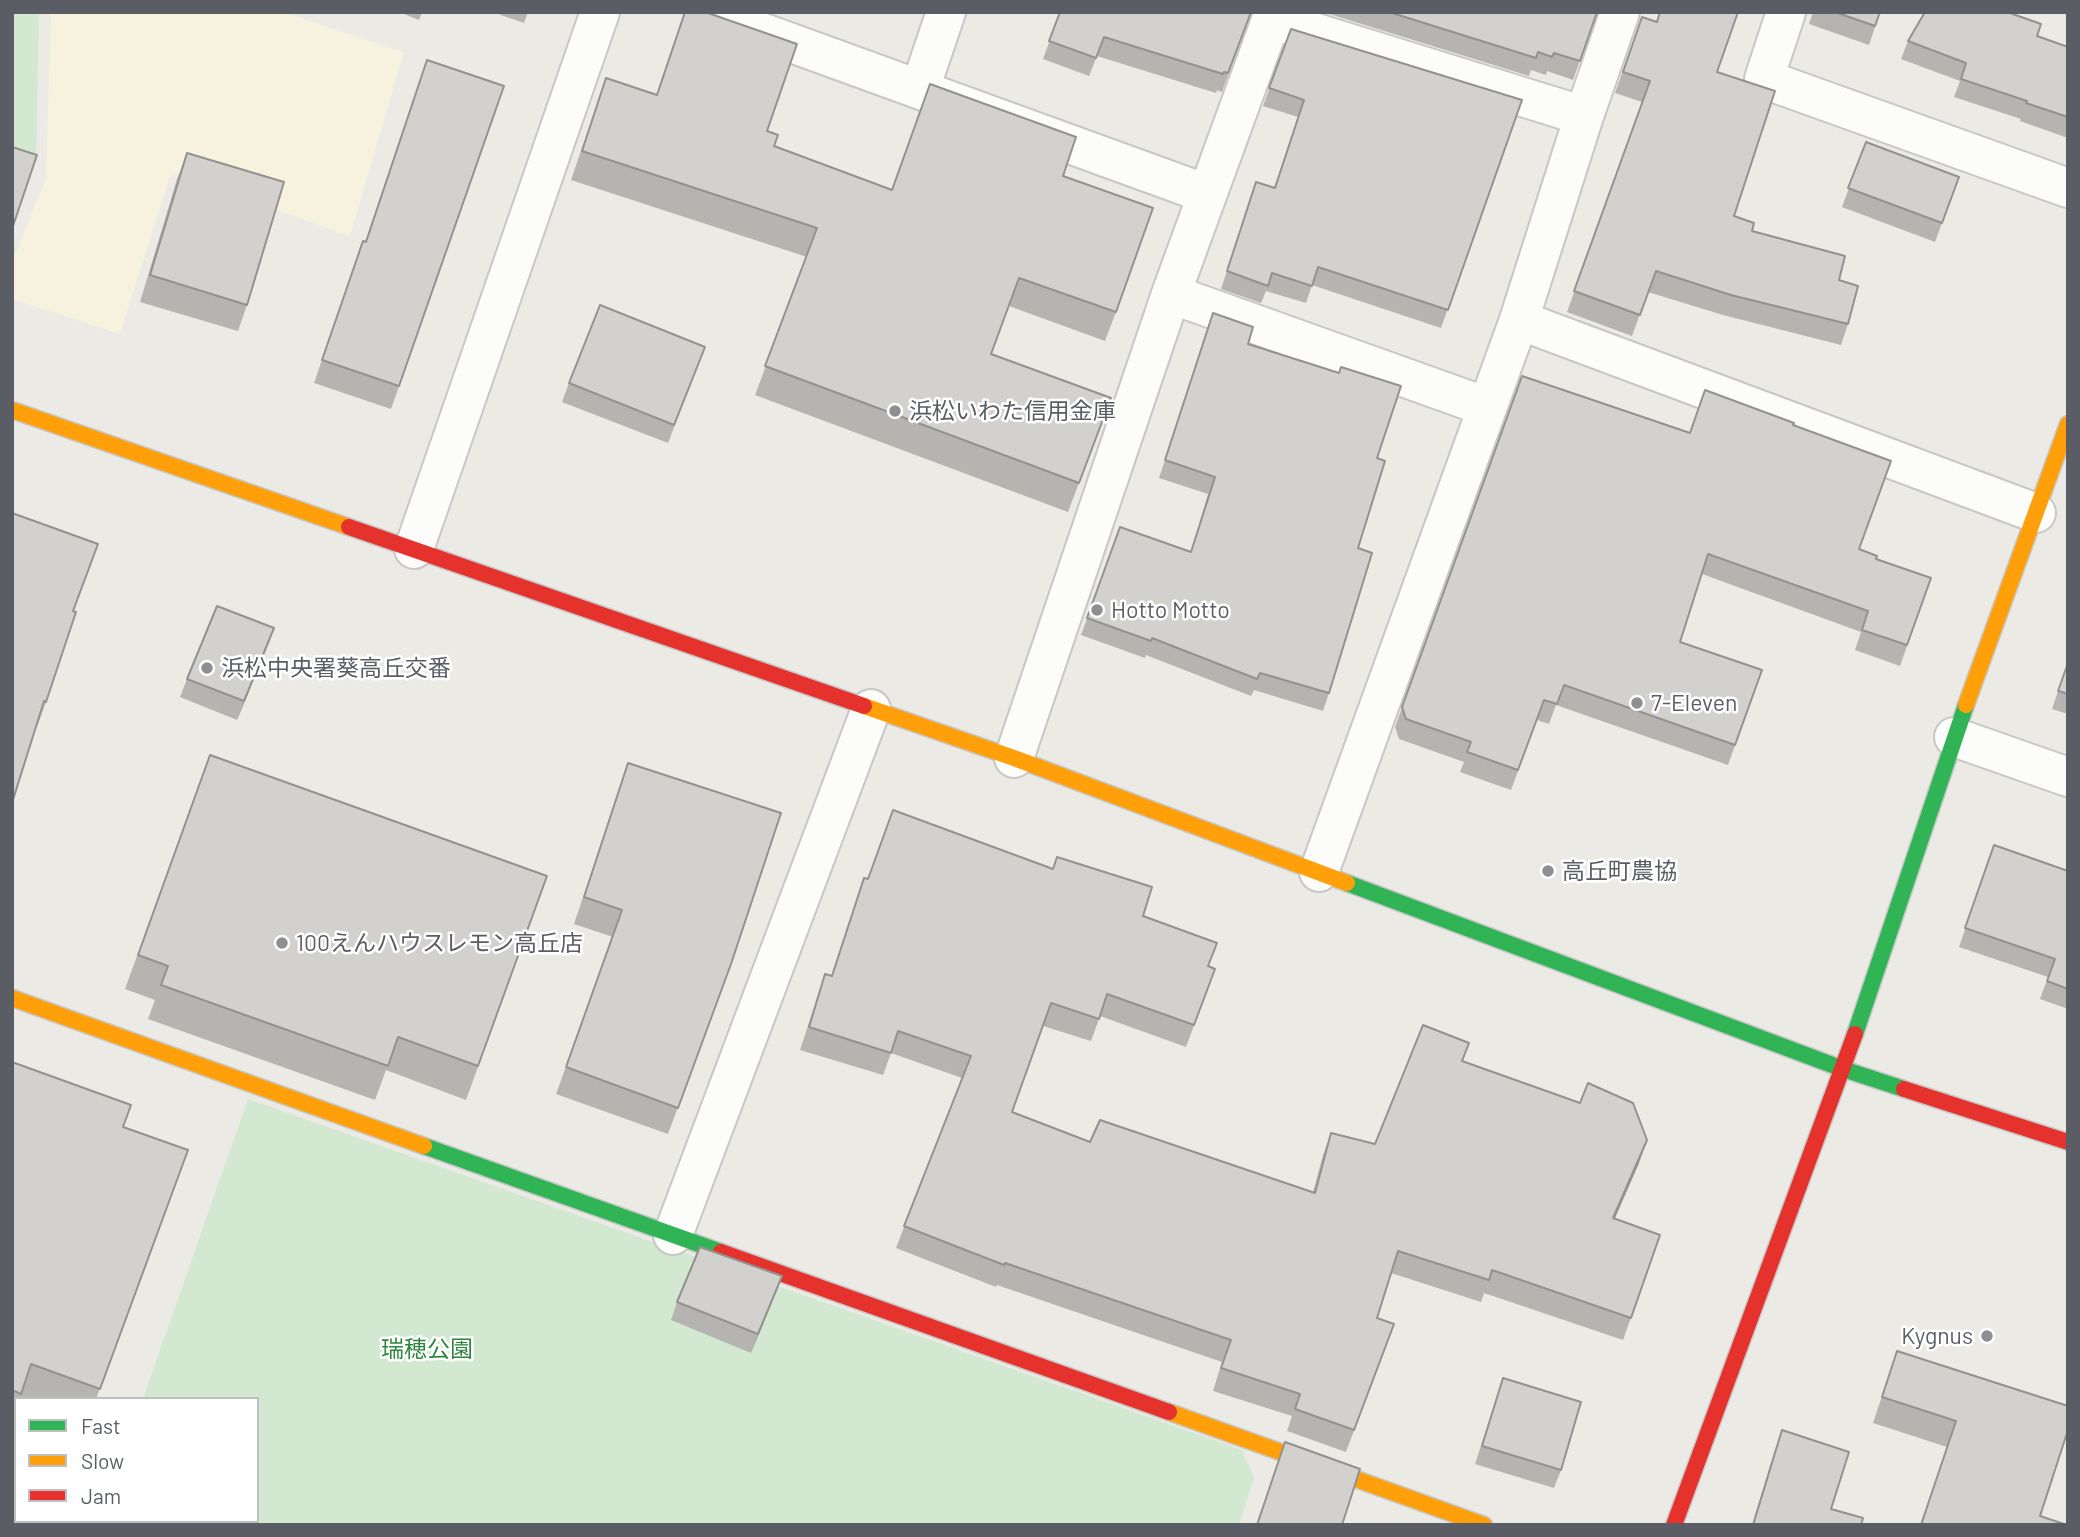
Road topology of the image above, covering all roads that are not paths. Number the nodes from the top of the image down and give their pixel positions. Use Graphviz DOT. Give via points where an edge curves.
graph roads {
  1 [pos="600,12"];
  2 [pos="706,12"];
  3 [pos="946,12"];
  4 [pos="1620,12"];
  5 [pos="1786,12"];
  6 [pos="1272,16"];
  7 [pos="920,89"];
  8 [pos="1584,116"];
  9 [pos="2068,188"];
  10 [pos="1208,194"];
  11 [pos="1171,294"];
  12 [pos="1519,320"];
  13 [pos="1487,407"];
  14 [pos="12,410"];
  15 [pos="2068,424"];
  16 [pos="2036,513"];
  17 [pos="414,550"];
  18 [pos="872,709"];
  19 [pos="1954,737"];
  20 [pos="1014,758"];
  21 [pos="2068,777"];
  22 [pos="1318,872"];
  23 [pos="12,998"];
  24 [pos="1843,1069"];
  25 [pos="2068,1142"];
  26 [pos="673,1235"];
  27 [pos="1484,1525"];
  28 [pos="1674,1525"];
  1 -- 17 [label="street"];
  2 -- 7 [label="street"];
  3 -- 7 [label="street"];
  4 -- 8 [label="street"];
  5 -- 9 [label="street" via="1764,79"];
  6 -- 8 [label="street"];
  6 -- 10 [label="street"];
  7 -- 10 [label="street"];
  8 -- 12 [label="street"];
  10 -- 11 [label="street"];
  11 -- 13 [label="street"];
  11 -- 20 [label="street"];
  12 -- 13 [label="street"];
  12 -- 16 [label="street"];
  13 -- 22 [label="street"];
  14 -- 17 [label="street"];
  15 -- 16 [label="street"];
  16 -- 19 [label="street"];
  17 -- 18 [label="street"];
  18 -- 20 [label="street"];
  18 -- 26 [label="street"];
  19 -- 21 [label="street"];
  19 -- 24 [label="street"];
  20 -- 22 [label="street"];
  22 -- 24 [label="street"];
  23 -- 26 [label="street"];
  24 -- 25 [label="street"];
  24 -- 28 [label="street"];
  26 -- 27 [label="street"];
}
